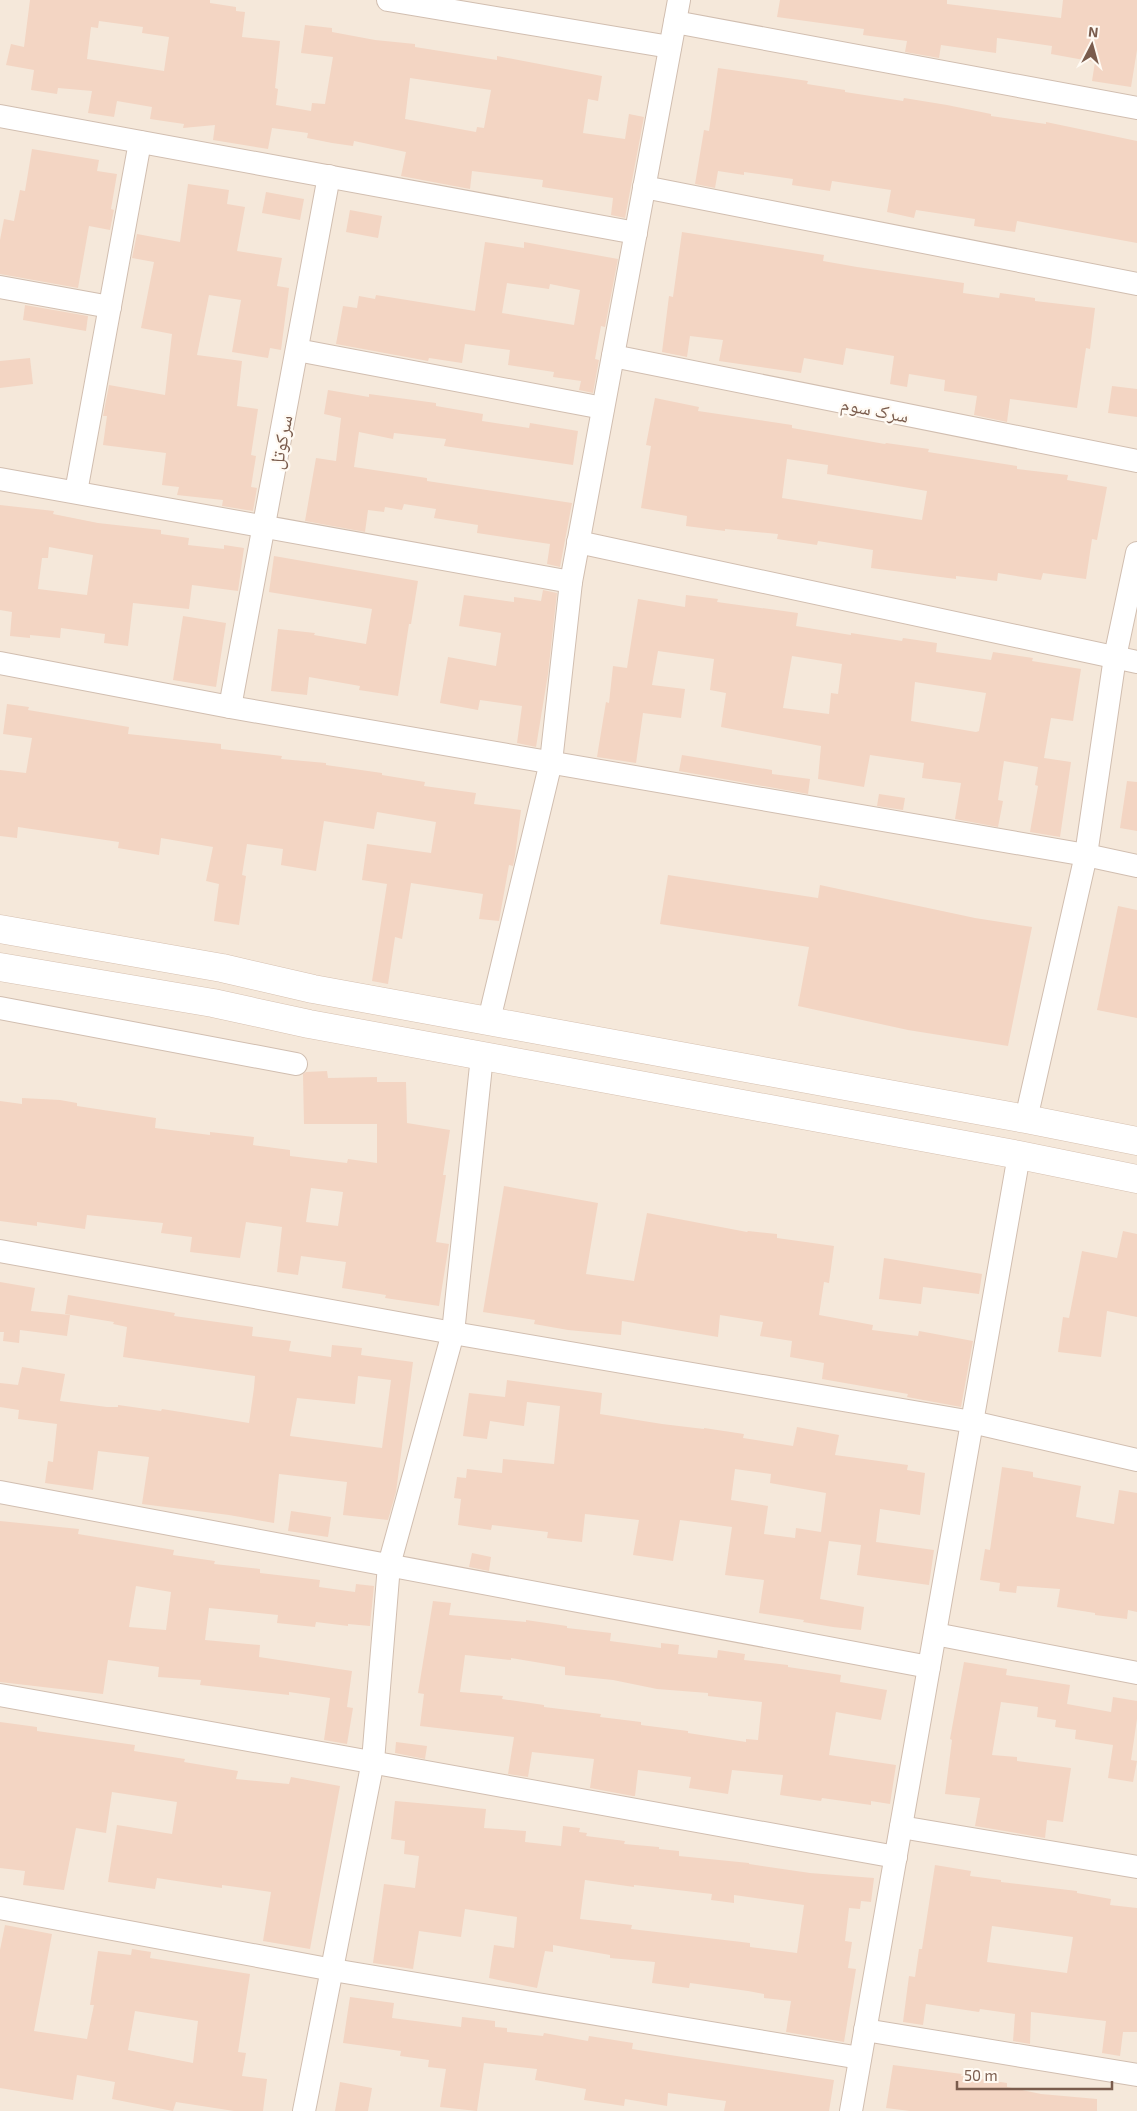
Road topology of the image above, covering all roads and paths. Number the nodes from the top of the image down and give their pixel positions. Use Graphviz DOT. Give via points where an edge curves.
graph roads {
  1 [pos="388,0"];
  2 [pos="679,0"];
  3 [pos="675,22"];
  4 [pos="670,47"];
  5 [pos="1137,108"];
  6 [pos="0,116"];
  7 [pos="140,142"];
  8 [pos="329,176"];
  9 [pos="644,187"];
  10 [pos="636,233"];
  11 [pos="1137,284"];
  12 [pos="0,287"];
  13 [pos="110,307"];
  14 [pos="298,350"];
  15 [pos="613,356"];
  16 [pos="603,408"];
  17 [pos="1137,461"];
  18 [pos="0,479"];
  19 [pos="76,492"];
  20 [pos="263,527"];
  21 [pos="578,542"];
  22 [pos="1137,553"];
  23 [pos="571,582"];
  24 [pos="1126,660"];
  25 [pos="0,663"];
  26 [pos="230,707"];
  27 [pos="551,762"];
  28 [pos="1086,855"];
  29 [pos="1137,866"];
  30 [pos="0,929"];
  31 [pos="0,967"];
  32 [pos="222,968"];
  33 [pos="313,989"];
  34 [pos="212,1004"];
  35 [pos="0,1008"];
  36 [pos="489,1020"];
  37 [pos="309,1024"];
  38 [pos="482,1056"];
  39 [pos="296,1064"];
  40 [pos="1026,1119"];
  41 [pos="1137,1141"];
  42 [pos="1019,1155"];
  43 [pos="1137,1179"];
  44 [pos="0,1251"];
  45 [pos="453,1333"];
  46 [pos="972,1422"];
  47 [pos="1137,1460"];
  48 [pos="0,1492"];
  49 [pos="389,1565"];
  50 [pos="935,1634"];
  51 [pos="929,1667"];
  52 [pos="1137,1674"];
  53 [pos="0,1695"];
  54 [pos="373,1761"];
  55 [pos="901,1827"];
  56 [pos="896,1857"];
  57 [pos="1137,1867"];
  58 [pos="0,1908"];
  59 [pos="332,1970"];
  60 [pos="865,2030"];
  61 [pos="860,2058"];
  62 [pos="1137,2075"];
  63 [pos="304,2111"];
  64 [pos="851,2111"];
  1 -- 4 [label="street"];
  2 -- 3 [label="street"];
  3 -- 4 [label="street"];
  3 -- 5 [label="street"];
  4 -- 9 [label="street"];
  6 -- 7 [label="street"];
  7 -- 8 [label="street"];
  7 -- 13 [label="street"];
  8 -- 10 [label="street"];
  8 -- 14 [label="street, سرکوتل"];
  9 -- 10 [label="street"];
  9 -- 11 [label="street"];
  10 -- 15 [label="street"];
  12 -- 13 [label="street"];
  13 -- 19 [label="street"];
  14 -- 16 [label="street"];
  14 -- 20 [label="street, سرکوتل"];
  15 -- 16 [label="street"];
  15 -- 17 [label="street, سرک سوم"];
  16 -- 21 [label="street"];
  18 -- 19 [label="street"];
  19 -- 20 [label="street"];
  20 -- 23 [label="street"];
  20 -- 26 [label="street, سرکوتل"];
  21 -- 23 [label="street"];
  21 -- 24 [label="street"];
  22 -- 24 [label="street"];
  23 -- 27 [label="street"];
  24 -- 28 [label="street"];
  25 -- 26 [label="street"];
  26 -- 27 [label="street"];
  27 -- 28 [label="street"];
  27 -- 36 [label="street"];
  28 -- 29 [label="street"];
  28 -- 40 [label="street"];
  30 -- 32 [label="main road"];
  31 -- 34 [label="main road"];
  32 -- 33 [label="main road"];
  32 -- 34 [label="main road" via="222,987"];
  33 -- 36 [label="main road"];
  33 -- 37 [label="main road" via="303,1003"];
  34 -- 37 [label="main road"];
  35 -- 39 [label="street"];
  36 -- 40 [label="main road"];
  37 -- 38 [label="main road"];
  38 -- 42 [label="main road"];
  38 -- 45 [label="street"];
  40 -- 41 [label="main road"];
  42 -- 43 [label="main road"];
  42 -- 46 [label="street"];
  44 -- 45 [label="street"];
  45 -- 46 [label="street"];
  45 -- 49 [label="street"];
  46 -- 47 [label="street"];
  46 -- 50 [label="street"];
  48 -- 49 [label="street"];
  49 -- 51 [label="street"];
  49 -- 54 [label="street"];
  50 -- 51 [label="street"];
  50 -- 52 [label="street"];
  51 -- 55 [label="street"];
  53 -- 54 [label="street"];
  54 -- 56 [label="street"];
  54 -- 59 [label="street"];
  55 -- 56 [label="street"];
  55 -- 57 [label="street"];
  56 -- 60 [label="street"];
  58 -- 59 [label="street"];
  59 -- 61 [label="street"];
  59 -- 63 [label="street"];
  60 -- 61 [label="street"];
  60 -- 62 [label="street"];
  61 -- 64 [label="street"];
}
